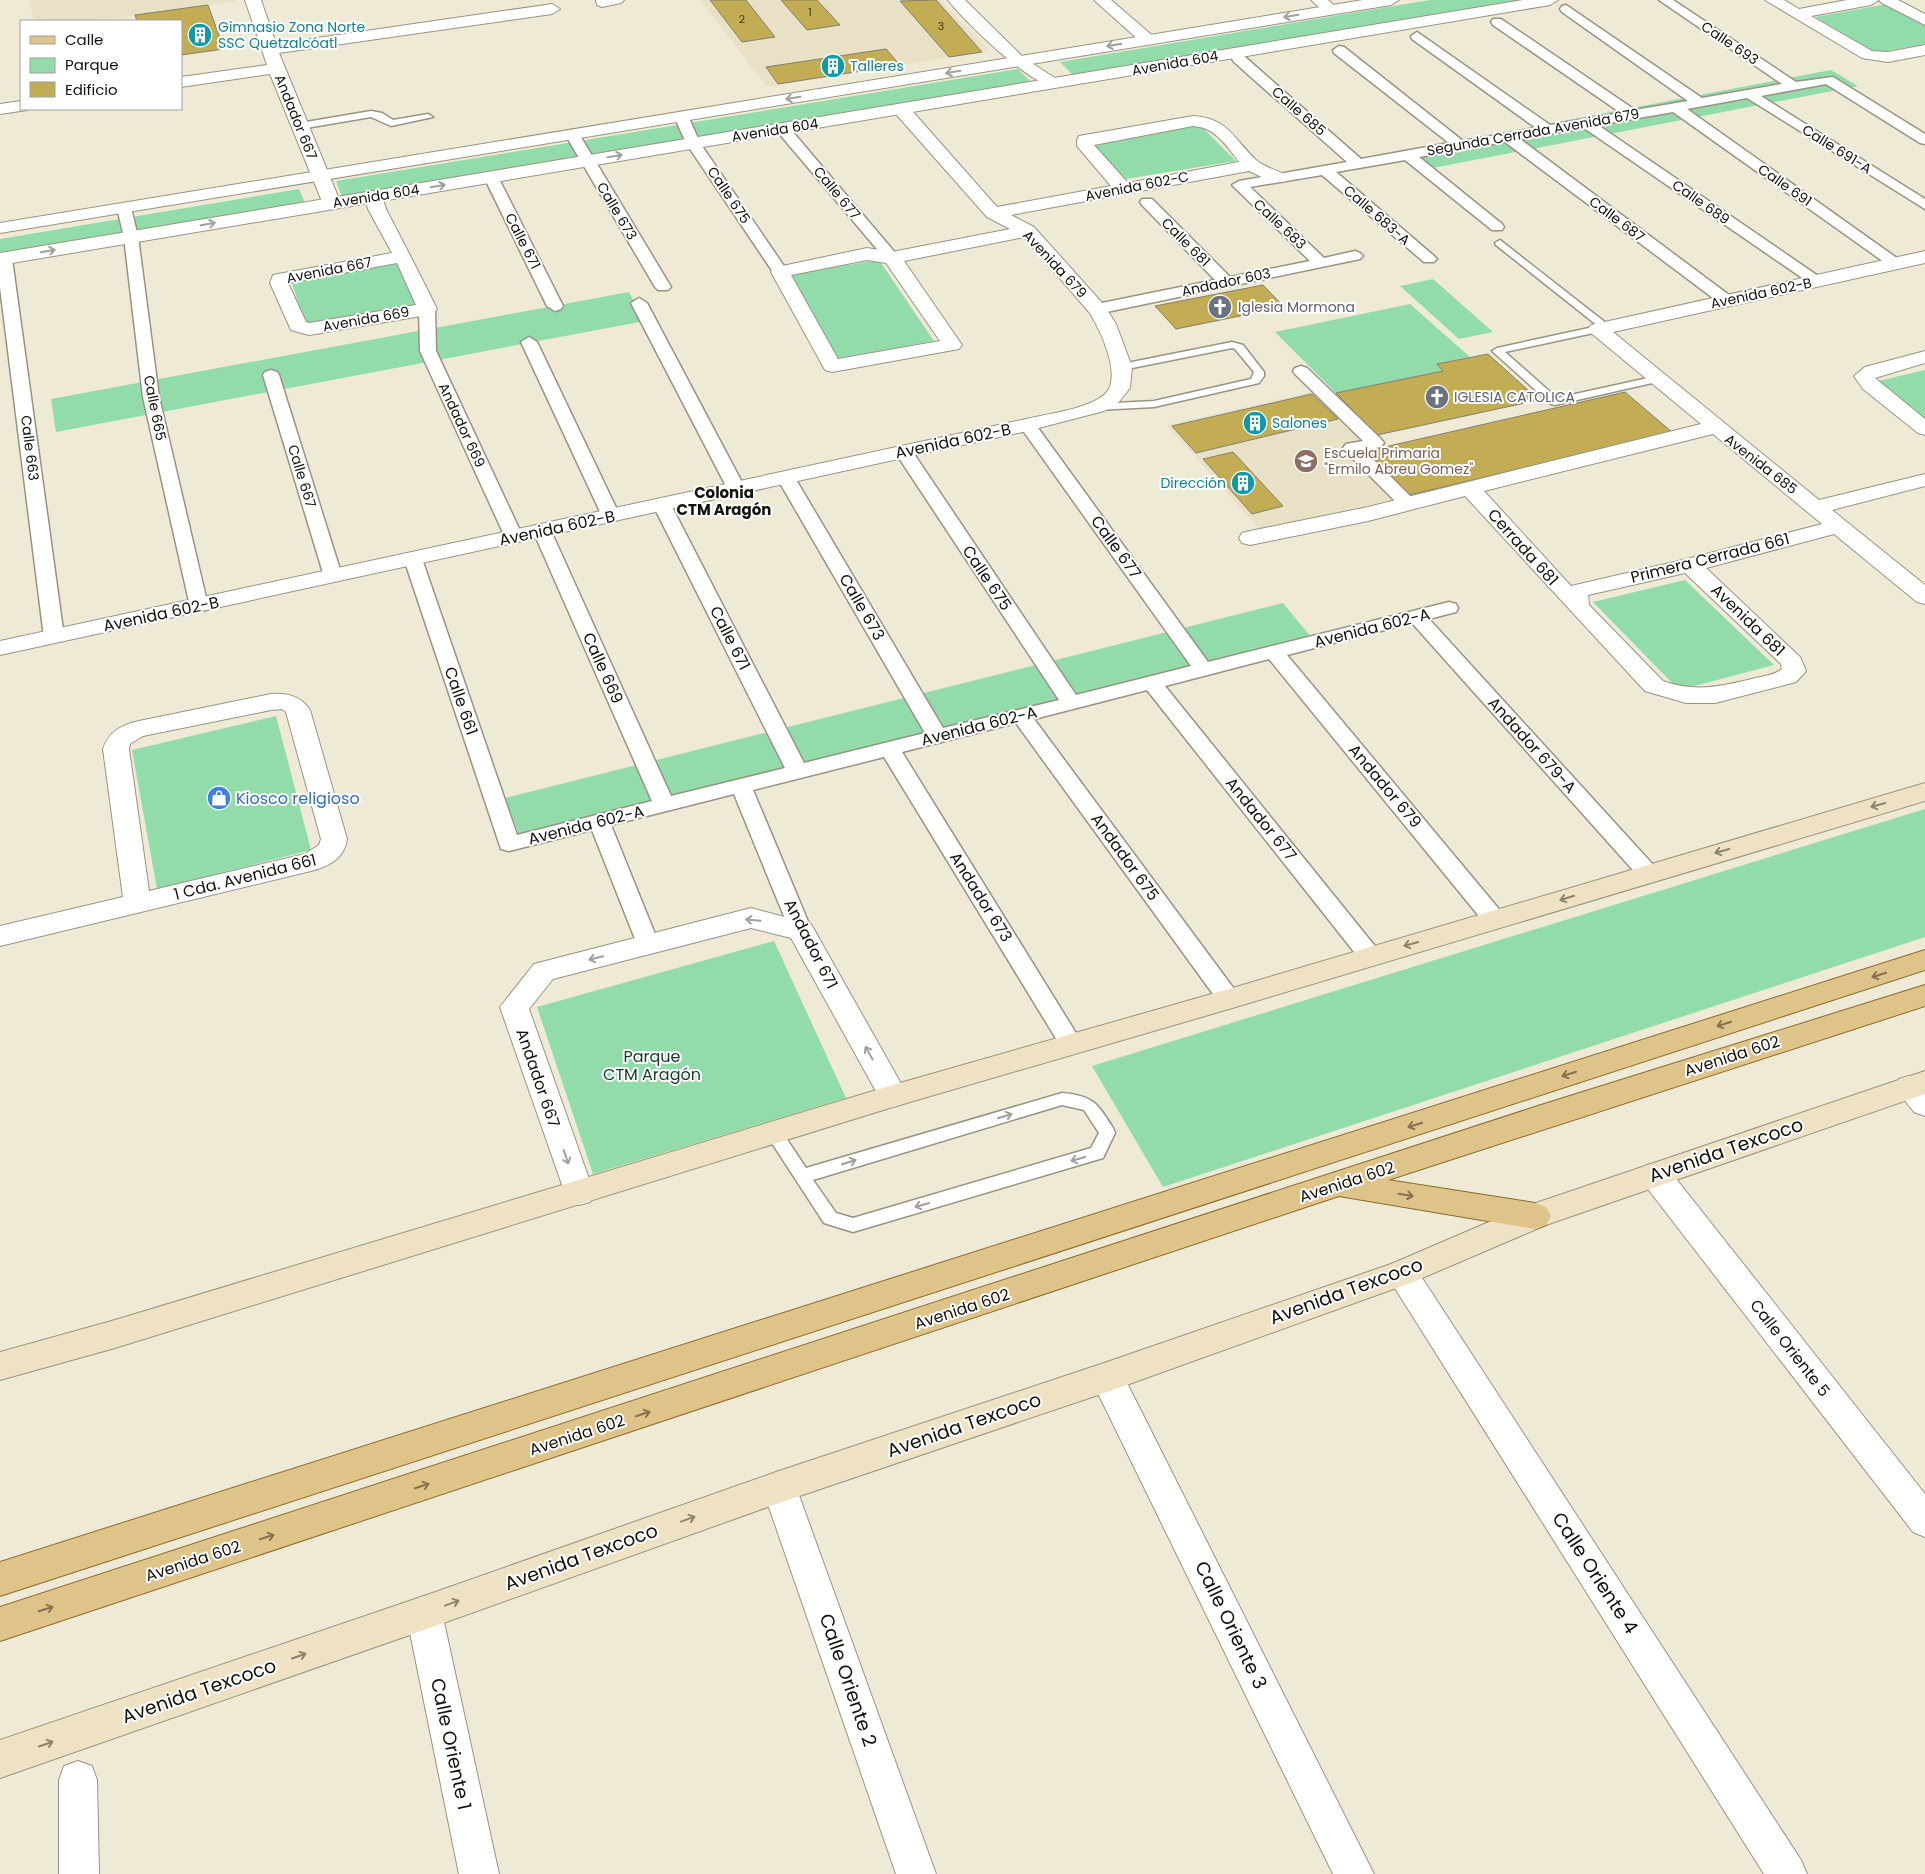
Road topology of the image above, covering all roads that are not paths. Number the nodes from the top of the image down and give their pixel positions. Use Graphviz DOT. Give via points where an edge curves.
graph roads {
  1 [pos="253,0"];
  2 [pos="956,0"];
  3 [pos="1102,0"];
  4 [pos="1391,0"];
  5 [pos="1550,0"];
  6 [pos="1666,0"];
  7 [pos="1772,0"];
  8 [pos="1871,0"];
  9 [pos="1887,0"];
  10 [pos="1325,5"];
  11 [pos="552,9"];
  12 [pos="1566,9"];
  13 [pos="1797,14"];
  14 [pos="1925,20"];
  15 [pos="1497,22"];
  16 [pos="1417,36"];
  17 [pos="1148,40"];
  18 [pos="270,50"];
  19 [pos="1338,50"];
  20 [pos="1925,50"];
  21 [pos="1239,59"];
  22 [pos="1018,61"];
  23 [pos="276,68"];
  24 [pos="182,82"];
  25 [pos="1052,83"];
  26 [pos="1794,86"];
  27 [pos="1749,94"];
  28 [pos="1700,103"];
  29 [pos="20,106"];
  30 [pos="1676,107"];
  31 [pos="0,109"];
  32 [pos="901,109"];
  33 [pos="1633,114"];
  34 [pos="681,116"];
  35 [pos="428,117"];
  36 [pos="1586,123"];
  37 [pos="300,126"];
  38 [pos="782,128"];
  39 [pos="1548,130"];
  40 [pos="572,134"];
  41 [pos="1508,137"];
  42 [pos="1925,140"];
  43 [pos="694,143"];
  44 [pos="1460,146"];
  45 [pos="1408,155"];
  46 [pos="588,161"];
  47 [pos="1358,164"];
  48 [pos="1251,165"];
  49 [pos="1325,170"];
  50 [pos="320,175"];
  51 [pos="491,177"];
  52 [pos="1278,178"];
  53 [pos="1239,185"];
  54 [pos="1123,188"];
  55 [pos="374,197"];
  56 [pos="1147,202"];
  57 [pos="332,204"];
  58 [pos="1925,205"];
  59 [pos="124,208"];
  60 [pos="993,213"];
  61 [pos="1497,227"];
  62 [pos="0,228"];
  63 [pos="1028,231"];
  64 [pos="131,238"];
  65 [pos="1500,243"];
  66 [pos="404,256"];
  67 [pos="1355,256"];
  68 [pos="892,258"];
  69 [pos="1925,258"];
  70 [pos="2,259"];
  71 [pos="1428,259"];
  72 [pos="1321,263"];
  73 [pos="1896,264"];
  74 [pos="780,272"];
  75 [pos="1816,281"];
  76 [pos="1226,282"];
  77 [pos="663,287"];
  78 [pos="1727,301"];
  79 [pos="638,303"];
  80 [pos="556,306"];
  81 [pos="427,309"];
  82 [pos="1097,309"];
  83 [pos="1602,328"];
  84 [pos="302,329"];
  85 [pos="529,342"];
  86 [pos="1925,357"];
  87 [pos="1122,367"];
  88 [pos="1302,371"];
  89 [pos="271,375"];
  90 [pos="1657,379"];
  91 [pos="1104,403"];
  92 [pos="1027,425"];
  93 [pos="1715,427"];
  94 [pos="1925,429"];
  95 [pos="904,452"];
  96 [pos="786,478"];
  97 [pos="1925,480"];
  98 [pos="736,488"];
  99 [pos="1469,488"];
  100 [pos="1406,503"];
  101 [pos="662,505"];
  102 [pos="1816,507"];
  103 [pos="611,516"];
  104 [pos="1838,526"];
  105 [pos="542,531"];
  106 [pos="514,537"];
  107 [pos="1250,538"];
  108 [pos="413,559"];
  109 [pos="1690,565"];
  110 [pos="333,576"];
  111 [pos="1579,597"];
  112 [pos="1925,597"];
  113 [pos="199,606"];
  114 [pos="1449,608"];
  115 [pos="1416,616"];
  116 [pos="54,637"];
  117 [pos="0,648"];
  118 [pos="1274,652"];
  119 [pos="1204,670"];
  120 [pos="1152,683"];
  121 [pos="1070,703"];
  122 [pos="1021,716"];
  123 [pos="938,736"];
  124 [pos="890,749"];
  125 [pos="798,772"];
  126 [pos="741,786"];
  127 [pos="1925,792"];
  128 [pos="664,805"];
  129 [pos="599,822"];
  130 [pos="510,844"];
  131 [pos="1648,873"];
  132 [pos="137,904"];
  133 [pos="1495,920"];
  134 [pos="800,931"];
  135 [pos="0,936"];
  136 [pos="648,944"];
  137 [pos="1370,956"];
  138 [pos="1925,960"];
  139 [pos="1925,995"];
  140 [pos="1229,999"];
  141 [pos="1072,1044"];
  142 [pos="1920,1091"];
  143 [pos="893,1096"];
  144 [pos="774,1134"];
  145 [pos="1655,1175"];
  146 [pos="803,1176"];
  147 [pos="1340,1185"];
  148 [pos="579,1193"];
  149 [pos="1534,1216"];
  150 [pos="1402,1273"];
  151 [pos="0,1366"];
  152 [pos="1107,1377"];
  153 [pos="779,1486"];
  154 [pos="1925,1521"];
  155 [pos="0,1579"];
  156 [pos="424,1613"];
  157 [pos="0,1624"];
  158 [pos="0,1760"];
  159 [pos="78,1780"];
  160 [pos="79,1874"];
  161 [pos="479,1874"];
  162 [pos="916,1874"];
  163 [pos="1354,1874"];
  164 [pos="1787,1874"];
  1 -- 18 [label="street, Andador 667"];
  2 -- 22 [label="street"];
  3 -- 17 [label="street"];
  4 -- 10 [label="street, Avenida 604"];
  5 -- 25 [label="street, Avenida 604"];
  6 -- 26 [label="street, Calle 693"];
  7 -- 13 [label="street"];
  8 -- 13 [label="street"];
  9 -- 14 [label="street"];
  10 -- 17 [label="street, Avenida 604, one-way"];
  11 -- 18 [label="street"];
  12 -- 28 [label="street"];
  13 -- 20 [label="street" via="1868,56 1888,57"];
  15 -- 33 [label="street"];
  16 -- 39 [label="street"];
  17 -- 22 [label="street, Avenida 604, one-way"];
  18 -- 23 [label="street, Andador 667"];
  19 -- 44 [label="street"];
  21 -- 47 [label="street, Calle 685"];
  22 -- 25 [label="street"];
  22 -- 34 [label="street, Avenida 604, one-way"];
  23 -- 24 [label="street"];
  23 -- 37 [label="street, Andador 667"];
  25 -- 32 [label="street, Avenida 604"];
  26 -- 27 [label="street, Segunda Cerrada Avenida 679"];
  26 -- 42 [label="street, Segunda Cerrada Avenida 679" via="1828,80"];
  27 -- 28 [label="street, Segunda Cerrada Avenida 679"];
  27 -- 58 [label="street, Calle 691-A"];
  28 -- 30 [label="street, Segunda Cerrada Avenida 679"];
  29 -- 31 [label="street"];
  30 -- 33 [label="street, Segunda Cerrada Avenida 679"];
  30 -- 73 [label="street, Calle 691"];
  32 -- 38 [label="street, Avenida 604"];
  32 -- 60 [label="street, Avenida 679"];
  33 -- 36 [label="street, Segunda Cerrada Avenida 679"];
  34 -- 40 [label="street, Avenida 604"];
  34 -- 43 [label="street, Calle 675"];
  35 -- 37 [label="lane" via="390,124 379,115 371,114"];
  36 -- 39 [label="street, Segunda Cerrada Avenida 679"];
  36 -- 75 [label="street, Calle 689"];
  37 -- 50 [label="street, Andador 667"];
  38 -- 43 [label="street, Avenida 604"];
  38 -- 68 [label="street, Calle 677"];
  39 -- 41 [label="street, Segunda Cerrada Avenida 679"];
  40 -- 46 [label="street, Calle 673"];
  40 -- 50 [label="street, Avenida 604"];
  41 -- 44 [label="street, Segunda Cerrada Avenida 679"];
  41 -- 78 [label="street, Calle 687"];
  46 -- 43 [label="street, Avenida 604, one-way"];
  43 -- 74 [label="street, Calle 675"];
  44 -- 45 [label="street, Segunda Cerrada Avenida 679"];
  45 -- 47 [label="street, Segunda Cerrada Avenida 679"];
  45 -- 61 [label="street"];
  46 -- 51 [label="street, Avenida 604"];
  46 -- 77 [label="street, Calle 673"];
  47 -- 49 [label="street, Segunda Cerrada Avenida 679"];
  48 -- 52 [label="street"];
  48 -- 54 [label="street, Avenida 602-C"];
  48 -- 54 [label="street" via="1216,126 1207,121 1085,140 1086,146"];
  49 -- 52 [label="street, Segunda Cerrada Avenida 679"];
  49 -- 71 [label="street, Calle 683-A"];
  50 -- 57 [label="street, Andador 667"];
  50 -- 59 [label="street, Avenida 604"];
  55 -- 51 [label="street, Avenida 604, one-way"];
  51 -- 80 [label="street, Calle 671"];
  52 -- 53 [label="street, Segunda Cerrada Avenida 679"];
  53 -- 72 [label="street, Calle 683"];
  54 -- 60 [label="street, Avenida 602-C"];
  55 -- 57 [label="street, Avenida 604"];
  55 -- 66 [label="street, Avenida 669" via="377,209"];
  56 -- 76 [label="street, Calle 681"];
  64 -- 57 [label="street, Avenida 604, one-way"];
  59 -- 62 [label="street, Avenida 604"];
  59 -- 64 [label="street, Calle 665"];
  60 -- 63 [label="street, Avenida 679"];
  63 -- 68 [label="street"];
  63 -- 82 [label="street, Avenida 679"];
  70 -- 64 [label="street, Avenida 604, one-way"];
  64 -- 113 [label="street, Calle 665" via="151,397"];
  65 -- 83 [label="lane"];
  66 -- 81 [label="street, Avenida 669"];
  66 -- 84 [label="street, Avenida 667" via="280,279 279,284"];
  67 -- 72 [label="street, Andador 603"];
  68 -- 74 [label="street" via="867,254"];
  68 -- 74 [label="street" via="952,345 832,366"];
  69 -- 73 [label="street, Avenida 602-B"];
  70 -- 116 [label="street, Calle 663"];
  72 -- 76 [label="street, Andador 603"];
  73 -- 75 [label="street, Avenida 602-B"];
  75 -- 78 [label="street, Avenida 602-B"];
  76 -- 82 [label="street, Andador 603"];
  78 -- 83 [label="street, Avenida 602-B"];
  79 -- 98 [label="street"];
  81 -- 84 [label="street, Avenida 669"];
  81 -- 106 [label="street, Andador 669" via="428,351"];
  82 -- 87 [label="street, Avenida 679"];
  83 -- 90 [label="street, Avenida 685"];
  83 -- 90 [label="lane" via="1497,351 1555,402"];
  85 -- 103 [label="street"];
  86 -- 94 [label="street" via="1864,376 1870,385"];
  87 -- 91 [label="street" via="1120,388"];
  87 -- 91 [label="lane" via="1232,345 1239,347 1260,376 1254,381 1154,404"];
  88 -- 100 [label="street" via="1375,444 1352,448"];
  89 -- 110 [label="street, Calle 667"];
  90 -- 93 [label="street, Avenida 685"];
  91 -- 92 [label="street, Avenida 602-B"];
  92 -- 95 [label="street, Avenida 602-B"];
  92 -- 119 [label="street, Calle 677"];
  93 -- 99 [label="street"];
  93 -- 102 [label="street, Avenida 685"];
  95 -- 96 [label="street, Avenida 602-B"];
  95 -- 121 [label="street, Calle 675"];
  96 -- 98 [label="street, Avenida 602-B"];
  96 -- 123 [label="street, Calle 673"];
  97 -- 102 [label="street"];
  98 -- 101 [label="street, Avenida 602-B"];
  99 -- 100 [label="street"];
  99 -- 111 [label="street, Cerrada 681"];
  100 -- 107 [label="street"];
  101 -- 103 [label="street, Avenida 602-B"];
  101 -- 125 [label="street, Calle 671"];
  102 -- 104 [label="street, Avenida 685"];
  103 -- 105 [label="street, Avenida 602-B"];
  104 -- 109 [label="street, Primera Cerrada 661"];
  104 -- 112 [label="street, Avenida 685"];
  105 -- 106 [label="street, Avenida 602-B"];
  105 -- 128 [label="street, Calle 669"];
  106 -- 108 [label="street, Avenida 602-B"];
  108 -- 110 [label="street, Avenida 602-B"];
  108 -- 130 [label="street, Calle 661"];
  109 -- 111 [label="street, Primera Cerrada 661"];
  109 -- 111 [label="street, Avenida 681" via="1792,662 1794,671 1777,680 1701,698 1667,692 1654,686"];
  110 -- 113 [label="street, Avenida 602-B"];
  113 -- 116 [label="street, Avenida 602-B"];
  114 -- 115 [label="street, Avenida 602-A"];
  115 -- 118 [label="street, Avenida 602-A"];
  115 -- 131 [label="street, Andador 679-A"];
  116 -- 117 [label="street, Avenida 602-B"];
  118 -- 119 [label="street, Avenida 602-A"];
  118 -- 133 [label="street, Andador 679"];
  119 -- 120 [label="street, Avenida 602-A"];
  120 -- 121 [label="street, Avenida 602-A"];
  120 -- 137 [label="street, Andador 677"];
  121 -- 122 [label="street, Avenida 602-A"];
  122 -- 123 [label="street, Avenida 602-A"];
  122 -- 140 [label="street, Andador 675"];
  123 -- 124 [label="street, Avenida 602-A"];
  124 -- 125 [label="street, Avenida 602-A"];
  124 -- 141 [label="street, Andador 673"];
  125 -- 126 [label="street, Avenida 602-A"];
  126 -- 128 [label="street, Avenida 602-A"];
  126 -- 134 [label="street, Andador 671"];
  127 -- 131 [label="main road, one-way"];
  128 -- 129 [label="street, Avenida 602-A"];
  129 -- 130 [label="street, Avenida 602-A"];
  129 -- 136 [label="street"];
  131 -- 133 [label="main road, one-way"];
  132 -- 132 [label="street, 1 Cda. Avenida 661" via="117,743 139,729 271,702 288,702 294,706 298,710 334,839 329,852 311,862"];
  132 -- 135 [label="street"];
  133 -- 137 [label="main road, one-way"];
  134 -- 136 [label="street, one-way" via="751,918"];
  143 -- 134 [label="street, Andador 671, one-way"];
  136 -- 148 [label="street, Andador 667, one-way" via="544,971 514,1007"];
  137 -- 140 [label="main road"];
  138 -- 155 [label="main road, Avenida 602, one-way"];
  139 -- 147 [label="main road, Avenida 602" via="1541,1117"];
  140 -- 141 [label="main road"];
  141 -- 143 [label="main road"];
  142 -- 145 [label="main road, Avenida Texcoco"];
  143 -- 144 [label="main road"];
  144 -- 146 [label="lane"];
  144 -- 148 [label="main road"];
  145 -- 149 [label="main road, Avenida Texcoco"];
  145 -- 154 [label="street, Calle Oriente 5"];
  146 -- 146 [label="lane, one-way" via="1062,1099 1090,1106 1107,1134 1097,1153 853,1225 830,1218"];
  147 -- 149 [label="main road, one-way"];
  157 -- 147 [label="main road, Avenida 602, one-way"];
  148 -- 151 [label="main road"];
  149 -- 150 [label="main road, Avenida Texcoco"];
  150 -- 152 [label="main road, Avenida Texcoco"];
  150 -- 164 [label="street, Calle Oriente 4"];
  152 -- 153 [label="main road, Avenida Texcoco"];
  152 -- 163 [label="street, Calle Oriente 3"];
  156 -- 153 [label="main road, Avenida Texcoco, one-way"];
  153 -- 162 [label="street, Calle Oriente 2"];
  158 -- 156 [label="main road, Avenida Texcoco, one-way"];
  156 -- 161 [label="street, Calle Oriente 1"];
  159 -- 160 [label="street"];
}
